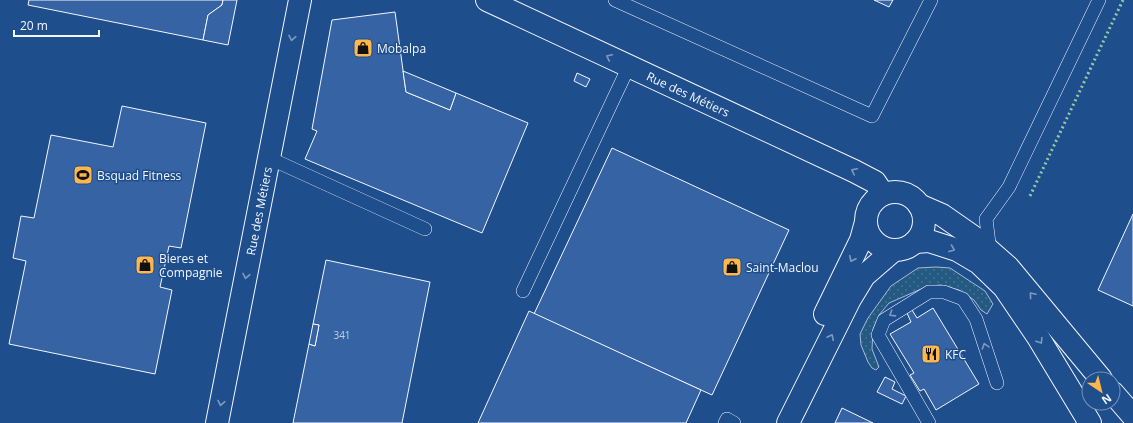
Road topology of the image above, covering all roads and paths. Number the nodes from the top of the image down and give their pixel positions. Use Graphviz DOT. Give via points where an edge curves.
graph roads {
  1 [pos="300,0"];
  2 [pos="487,0"];
  3 [pos="615,0"];
  4 [pos="931,0"];
  5 [pos="1099,0"];
  6 [pos="629,66"];
  7 [pos="269,158"];
  8 [pos="883,194"];
  9 [pos="919,205"];
  10 [pos="866,222"];
  11 [pos="425,229"];
  12 [pos="915,242"];
  13 [pos="894,250"];
  14 [pos="990,250"];
  15 [pos="523,291"];
  16 [pos="1094,371"];
  17 [pos="814,372"];
  18 [pos="997,383"];
  19 [pos="1121,402"];
  20 [pos="1133,416"];
  21 [pos="218,423"];
  22 [pos="725,423"];
  23 [pos="734,423"];
  24 [pos="788,423"];
  25 [pos="929,423"];
  26 [pos="1090,423"];
  1 -- 7 [label="street, Rue des Métiers, one-way"];
  6 -- 2 [label="street, Rue des Métiers, one-way"];
  3 -- 4 [label="lane" via="872,116"];
  5 -- 14 [label="lane" via="1009,188 986,219"];
  8 -- 6 [label="street, Rue des Métiers, one-way" via="876,182"];
  6 -- 15 [label="lane"];
  7 -- 11 [label="lane"];
  7 -- 21 [label="street, Rue des Métiers, one-way"];
  8 -- 9 [label="street" via="904,193"];
  8 -- 10 [label="street" via="874,200 867,212"];
  9 -- 12 [label="street" via="924,223"];
  9 -- 14 [label="street" via="942,215"];
  10 -- 13 [label="street" via="872,238 879,245"];
  10 -- 17 [label="street, one-way" via="861,240 812,343 810,362"];
  12 -- 13 [label="street"];
  12 -- 26 [label="street, one-way" via="929,241 957,250 979,263 1004,287 1038,337"];
  17 -- 13 [label="street, one-way" via="864,276"];
  16 -- 14 [label="street, one-way" via="1008,267"];
  17 -- 24 [label="street"];
  18 -- 25 [label="lane, one-way" via="976,319 963,299 944,292 929,292 884,320 878,335"];
  19 -- 20 [label="street"];
  22 -- 23 [label="lane" via="726,419"];
}
